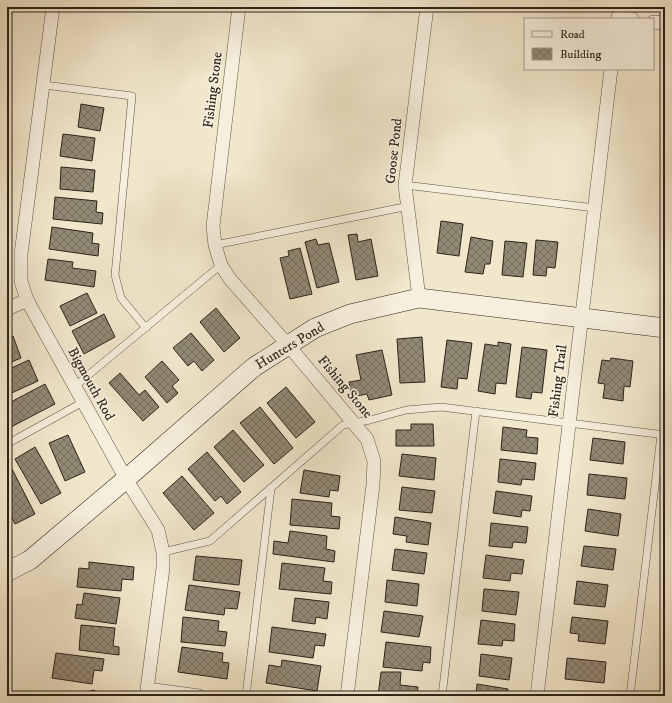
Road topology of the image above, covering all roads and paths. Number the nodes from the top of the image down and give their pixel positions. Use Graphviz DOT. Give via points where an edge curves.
graph roads {
  1 [pos="53,7"];
  2 [pos="239,7"];
  3 [pos="427,7"];
  4 [pos="618,14"];
  5 [pos="629,18"];
  6 [pos="654,22"];
  7 [pos="665,23"];
  8 [pos="611,70"];
  9 [pos="44,85"];
  10 [pos="406,185"];
  11 [pos="409,206"];
  12 [pos="595,208"];
  13 [pos="215,245"];
  14 [pos="221,265"];
  15 [pos="419,298"];
  16 [pos="27,300"];
  17 [pos="7,309"];
  18 [pos="582,317"];
  19 [pos="146,328"];
  20 [pos="665,328"];
  21 [pos="288,345"];
  22 [pos="74,387"];
  23 [pos="83,402"];
  24 [pos="476,411"];
  25 [pos="569,423"];
  26 [pos="355,424"];
  27 [pos="663,435"];
  28 [pos="7,444"];
  29 [pos="126,479"];
  30 [pos="271,488"];
  31 [pos="163,552"];
  32 [pos="7,572"];
  33 [pos="199,696"];
  34 [pos="246,696"];
  35 [pos="347,696"];
  36 [pos="442,696"];
  37 [pos="537,696"];
  38 [pos="630,696"];
  1 -- 9 [label="street, Bigmouth Rod"];
  2 -- 13 [label="street, Fishing Stone" via="213,226"];
  3 -- 10 [label="street, Goose Pond"];
  4 -- 5 [label="street"];
  6 -- 7 [label="street"];
  8 -- 12 [label="street, Fishing Trail"];
  9 -- 16 [label="street, Bigmouth Rod" via="21,254 21,281"];
  9 -- 19 [label="lane" via="132,96 115,275 121,298"];
  10 -- 11 [label="street, Goose Pond"];
  10 -- 12 [label="lane"];
  11 -- 13 [label="lane"];
  11 -- 15 [label="street, Goose Pond"];
  12 -- 18 [label="street, Fishing Trail"];
  13 -- 14 [label="street, Fishing Stone"];
  14 -- 19 [label="lane"];
  14 -- 21 [label="street, Fishing Stone" via="230,279"];
  15 -- 18 [label="street, Hunters Pond"];
  15 -- 21 [label="street, Hunters Pond" via="350,314 315,328"];
  16 -- 17 [label="street"];
  16 -- 22 [label="street, Bigmouth Rod"];
  18 -- 20 [label="street, Hunters Pond"];
  18 -- 25 [label="street, Fishing Trail"];
  19 -- 22 [label="lane"];
  21 -- 26 [label="street, Fishing Stone"];
  21 -- 29 [label="street, Hunters Pond" via="254,367"];
  22 -- 23 [label="street, Bigmouth Rod"];
  23 -- 28 [label="lane"];
  23 -- 29 [label="street, Bigmouth Rod"];
  24 -- 25 [label="lane"];
  24 -- 26 [label="lane" via="440,407 406,410"];
  24 -- 36 [label="lane"];
  25 -- 27 [label="lane"];
  25 -- 37 [label="street, Fishing Trail"];
  26 -- 30 [label="lane" via="342,425"];
  26 -- 35 [label="street, Fishing Stone" via="367,439 374,461"];
  27 -- 38 [label="lane"];
  29 -- 31 [label="street, Bigmouth Rod" via="158,530"];
  29 -- 32 [label="street, Hunters Pond" via="30,560"];
  30 -- 31 [label="lane" via="210,542"];
  30 -- 34 [label="lane"];
  31 -- 33 [label="street, Bigmouth Rod" via="147,690"];
}
